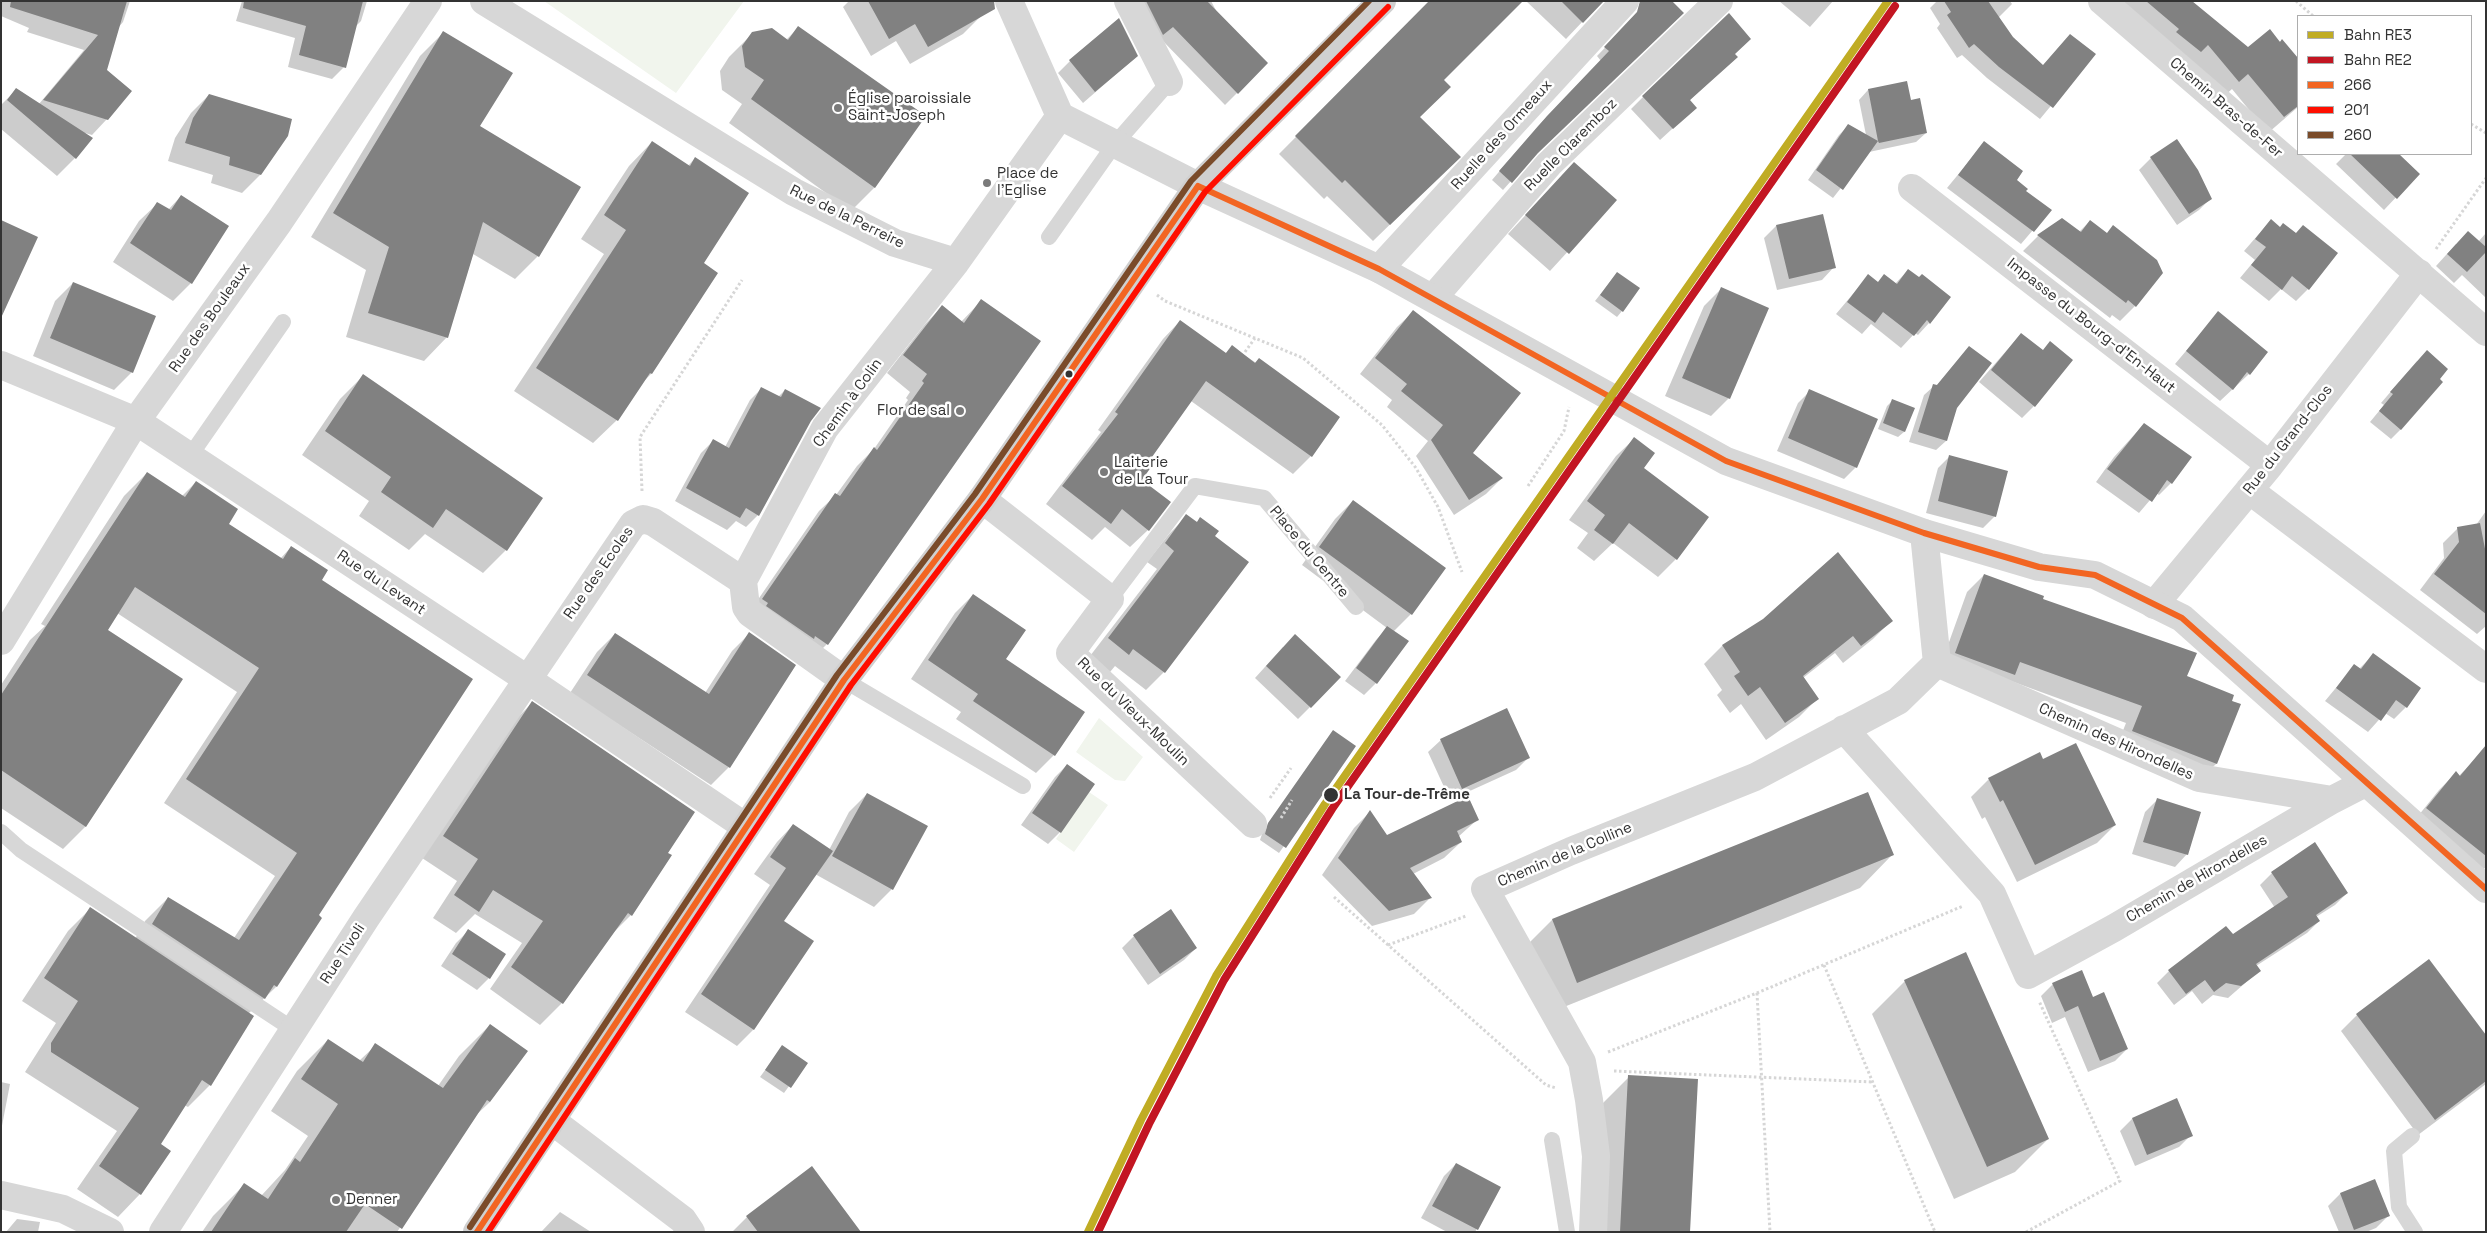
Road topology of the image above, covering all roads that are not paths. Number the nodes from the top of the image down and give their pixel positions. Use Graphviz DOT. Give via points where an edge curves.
graph roads {
  1 [pos="428,1"];
  2 [pos="484,1"];
  3 [pos="1009,1"];
  4 [pos="1128,1"];
  5 [pos="1382,1"];
  6 [pos="1625,1"];
  7 [pos="1719,1"];
  8 [pos="2102,1"];
  9 [pos="1169,82"];
  10 [pos="1060,116"];
  11 [pos="1114,145"];
  12 [pos="1198,186"];
  13 [pos="1912,188"];
  14 [pos="1049,237"];
  15 [pos="956,262"];
  16 [pos="1379,269"];
  17 [pos="2419,273"];
  18 [pos="1433,298"];
  19 [pos="283,322"];
  20 [pos="2486,332"];
  21 [pos="1,365"];
  22 [pos="136,421"];
  23 [pos="190,456"];
  24 [pos="2270,465"];
  25 [pos="2249,490"];
  26 [pos="982,499"];
  27 [pos="1924,532"];
  28 [pos="743,581"];
  29 [pos="1110,599"];
  30 [pos="2154,604"];
  31 [pos="1356,608"];
  32 [pos="1,641"];
  33 [pos="1937,663"];
  34 [pos="2486,669"];
  35 [pos="527,679"];
  36 [pos="844,680"];
  37 [pos="1844,729"];
  38 [pos="2365,783"];
  39 [pos="1023,786"];
  40 [pos="2332,800"];
  41 [pos="1265,823"];
  42 [pos="746,827"];
  43 [pos="1,832"];
  44 [pos="2486,889"];
  45 [pos="294,1030"];
  46 [pos="551,1120"];
  47 [pos="2412,1136"];
  48 [pos="1552,1140"];
  49 [pos="1,1195"];
  50 [pos="110,1232"];
  51 [pos="162,1232"];
  52 [pos="477,1232"];
  53 [pos="691,1232"];
  54 [pos="1567,1232"];
  55 [pos="1592,1232"];
  56 [pos="2415,1232"];
  1 -- 22 [label="street, Rue des Bouleaux" via="278,222"];
  2 -- 15 [label="street, Rue de la Perreire" via="794,192 895,243"];
  3 -- 10 [label="street"];
  4 -- 9 [label="street"];
  5 -- 12 [label="main road"];
  6 -- 16 [label="street, Ruelle des Ormeaux"];
  7 -- 18 [label="street, Ruelle Claremboz" via="1548,164"];
  8 -- 17 [label="street, Chemin Bras-de-Fer"];
  9 -- 11 [label="lane"];
  10 -- 11 [label="street"];
  10 -- 15 [label="street"];
  11 -- 12 [label="street"];
  11 -- 14 [label="lane"];
  12 -- 16 [label="street"];
  12 -- 26 [label="main road"];
  13 -- 24 [label="street, Impasse du Bourg-d'En-Haut"];
  15 -- 28 [label="street, Chemin à Colin" via="825,428"];
  16 -- 18 [label="street"];
  17 -- 20 [label="street, Chemin Bras-de-Fer"];
  17 -- 24 [label="street, Rue du Grand-Clos"];
  18 -- 27 [label="street" via="1726,461"];
  19 -- 23 [label="lane"];
  21 -- 22 [label="street, Rue du Levant"];
  22 -- 23 [label="street, Rue du Levant"];
  22 -- 32 [label="street, Rue des Bouleaux"];
  23 -- 35 [label="street, Rue du Levant"];
  24 -- 25 [label="street, Rue du Grand-Clos"];
  25 -- 30 [label="street, Rue du Grand-Clos"];
  25 -- 34 [label="street"];
  26 -- 29 [label="street"];
  26 -- 36 [label="main road"];
  27 -- 30 [label="street" via="2039,567 2095,575"];
  27 -- 33 [label="street"];
  28 -- 35 [label="street, Rue des Ecoles" via="653,522 643,519 633,524 624,536"];
  28 -- 36 [label="street" via="746,607 750,613"];
  29 -- 31 [label="lane, Place du Centre" via="1196,486 1264,498"];
  29 -- 41 [label="street, Rue du Vieux-Moulin" via="1070,653"];
  30 -- 38 [label="street" via="2182,618"];
  33 -- 37 [label="street, Chemin de la Colline" via="1898,701"];
  33 -- 40 [label="street, Chemin des Hirondelles" via="2198,778"];
  35 -- 42 [label="street, Rue du Levant"];
  35 -- 45 [label="street, Rue Tivoli"];
  36 -- 39 [label="lane"];
  36 -- 42 [label="main road"];
  37 -- 40 [label="street, Chemin de Hirondelles" via="1992,894 2028,975"];
  37 -- 55 [label="street, Chemin de la Colline" via="1755,777 1485,889 1582,1062 1596,1156"];
  38 -- 40 [label="street, Chemin de Hirondelles"];
  38 -- 44 [label="street"];
  42 -- 46 [label="main road"];
  43 -- 45 [label="lane" via="21,850"];
  45 -- 51 [label="street, Rue Tivoli"];
  46 -- 52 [label="main road"];
  46 -- 53 [label="street" via="683,1220"];
  47 -- 56 [label="lane" via="2394,1151 2400,1207"];
  48 -- 54 [label="lane"];
  49 -- 50 [label="street" via="63,1208"];
}
